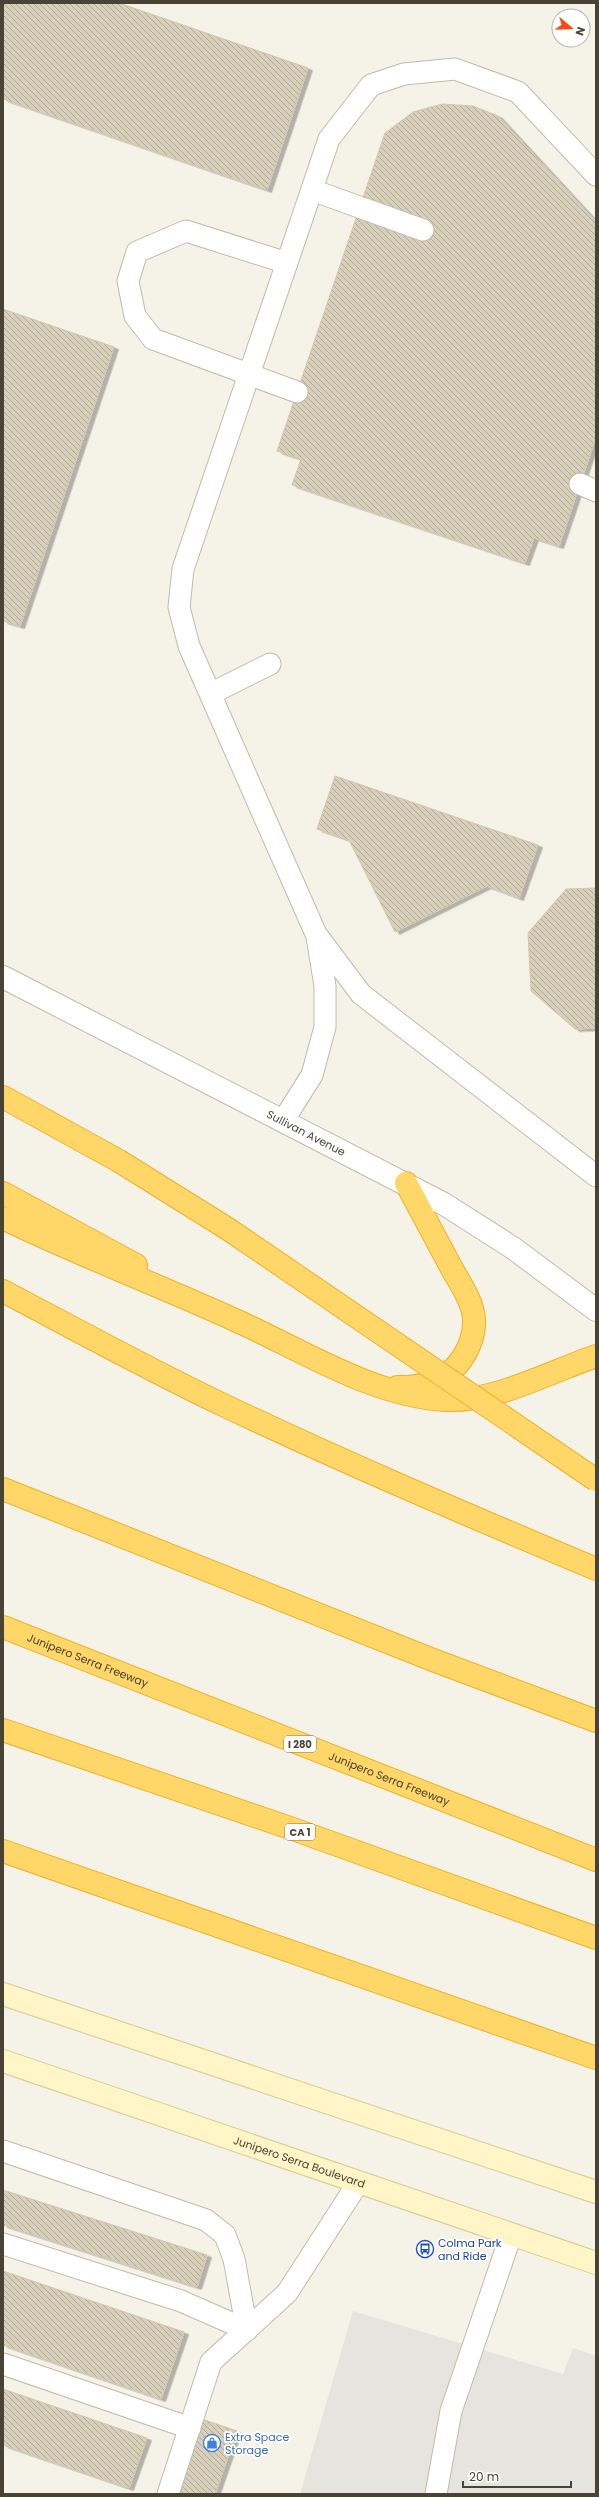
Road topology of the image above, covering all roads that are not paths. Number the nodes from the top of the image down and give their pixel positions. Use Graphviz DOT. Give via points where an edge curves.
graph roads {
  1 [pos="596,175"];
  2 [pos="312,190"];
  3 [pos="423,230"];
  4 [pos="287,263"];
  5 [pos="249,374"];
  6 [pos="297,392"];
  7 [pos="270,664"];
  8 [pos="210,694"];
  9 [pos="316,934"];
  10 [pos="3,977"];
  11 [pos="3,1097"];
  12 [pos="283,1120"];
  13 [pos="596,1176"];
  14 [pos="406,1183"];
  15 [pos="3,1193"];
  16 [pos="3,1218"];
  17 [pos="3,1291"];
  18 [pos="596,1310"];
  19 [pos="235,1320"];
  20 [pos="596,1356"];
  21 [pos="370,1383"];
  22 [pos="596,1480"];
  23 [pos="3,1489"];
  24 [pos="596,1569"];
  25 [pos="3,1627"];
  26 [pos="596,1721"];
  27 [pos="3,1730"];
  28 [pos="3,1851"];
  29 [pos="3,1856"];
  30 [pos="596,1860"];
  31 [pos="58,1872"];
  32 [pos="596,1938"];
  33 [pos="3,1994"];
  34 [pos="596,2058"];
  35 [pos="3,2061"];
  36 [pos="3,2151"];
  37 [pos="358,2183"];
  38 [pos="596,2192"];
  39 [pos="511,2235"];
  40 [pos="3,2244"];
  41 [pos="596,2263"];
  42 [pos="248,2330"];
  43 [pos="3,2364"];
  44 [pos="190,2428"];
  45 [pos="168,2494"];
  46 [pos="436,2494"];
  1 -- 2 [label="lane" via="518,92 455,69 404,74 371,85 329,139"];
  2 -- 3 [label="lane"];
  2 -- 4 [label="lane"];
  4 -- 5 [label="lane"];
  4 -- 5 [label="lane" via="186,231 137,252 128,281 135,316 153,339"];
  5 -- 6 [label="lane"];
  5 -- 8 [label="lane" via="183,569 179,607 189,646"];
  7 -- 8 [label="lane"];
  8 -- 9 [label="lane"];
  9 -- 12 [label="lane" via="325,986 325,1027 312,1075"];
  9 -- 13 [label="lane" via="361,994"];
  10 -- 12 [label="street, Sullivan Avenue"];
  11 -- 22 [label="highway, bridge" via="119,1161 228,1229"];
  12 -- 14 [label="street, Sullivan Avenue"];
  14 -- 18 [label="street, Sullivan Avenue" via="479,1225"];
  14 -- 21 [label="highway" via="466,1295 474,1319 473,1331 464,1356 454,1369 439,1380 409,1387"];
  15 -- 19 [label="highway"];
  16 -- 19 [label="highway"];
  17 -- 24 [label="highway" via="104,1345 274,1429 379,1477"];
  19 -- 21 [label="highway"];
  20 -- 21 [label="highway" via="490,1395 469,1399 424,1399"];
  23 -- 26 [label="highway" via="433,1660"];
  25 -- 30 [label="highway, Junipero Serra Freeway / I 280"];
  27 -- 32 [label="highway, CA 1" via="293,1829"];
  28 -- 31 [label="highway"];
  29 -- 31 [label="highway"];
  31 -- 34 [label="highway"];
  33 -- 38 [label="main road"];
  35 -- 37 [label="main road, Junipero Serra Boulevard"];
  36 -- 42 [label="lane" via="206,2220 225,2235 234,2259"];
  37 -- 39 [label="main road, Junipero Serra Boulevard"];
  37 -- 42 [label="lane" via="287,2293"];
  39 -- 41 [label="main road, Junipero Serra Boulevard"];
  39 -- 46 [label="lane" via="452,2410"];
  40 -- 42 [label="lane" via="181,2301"];
  42 -- 44 [label="lane" via="212,2362"];
  43 -- 44 [label="lane"];
  44 -- 45 [label="lane"];
}
